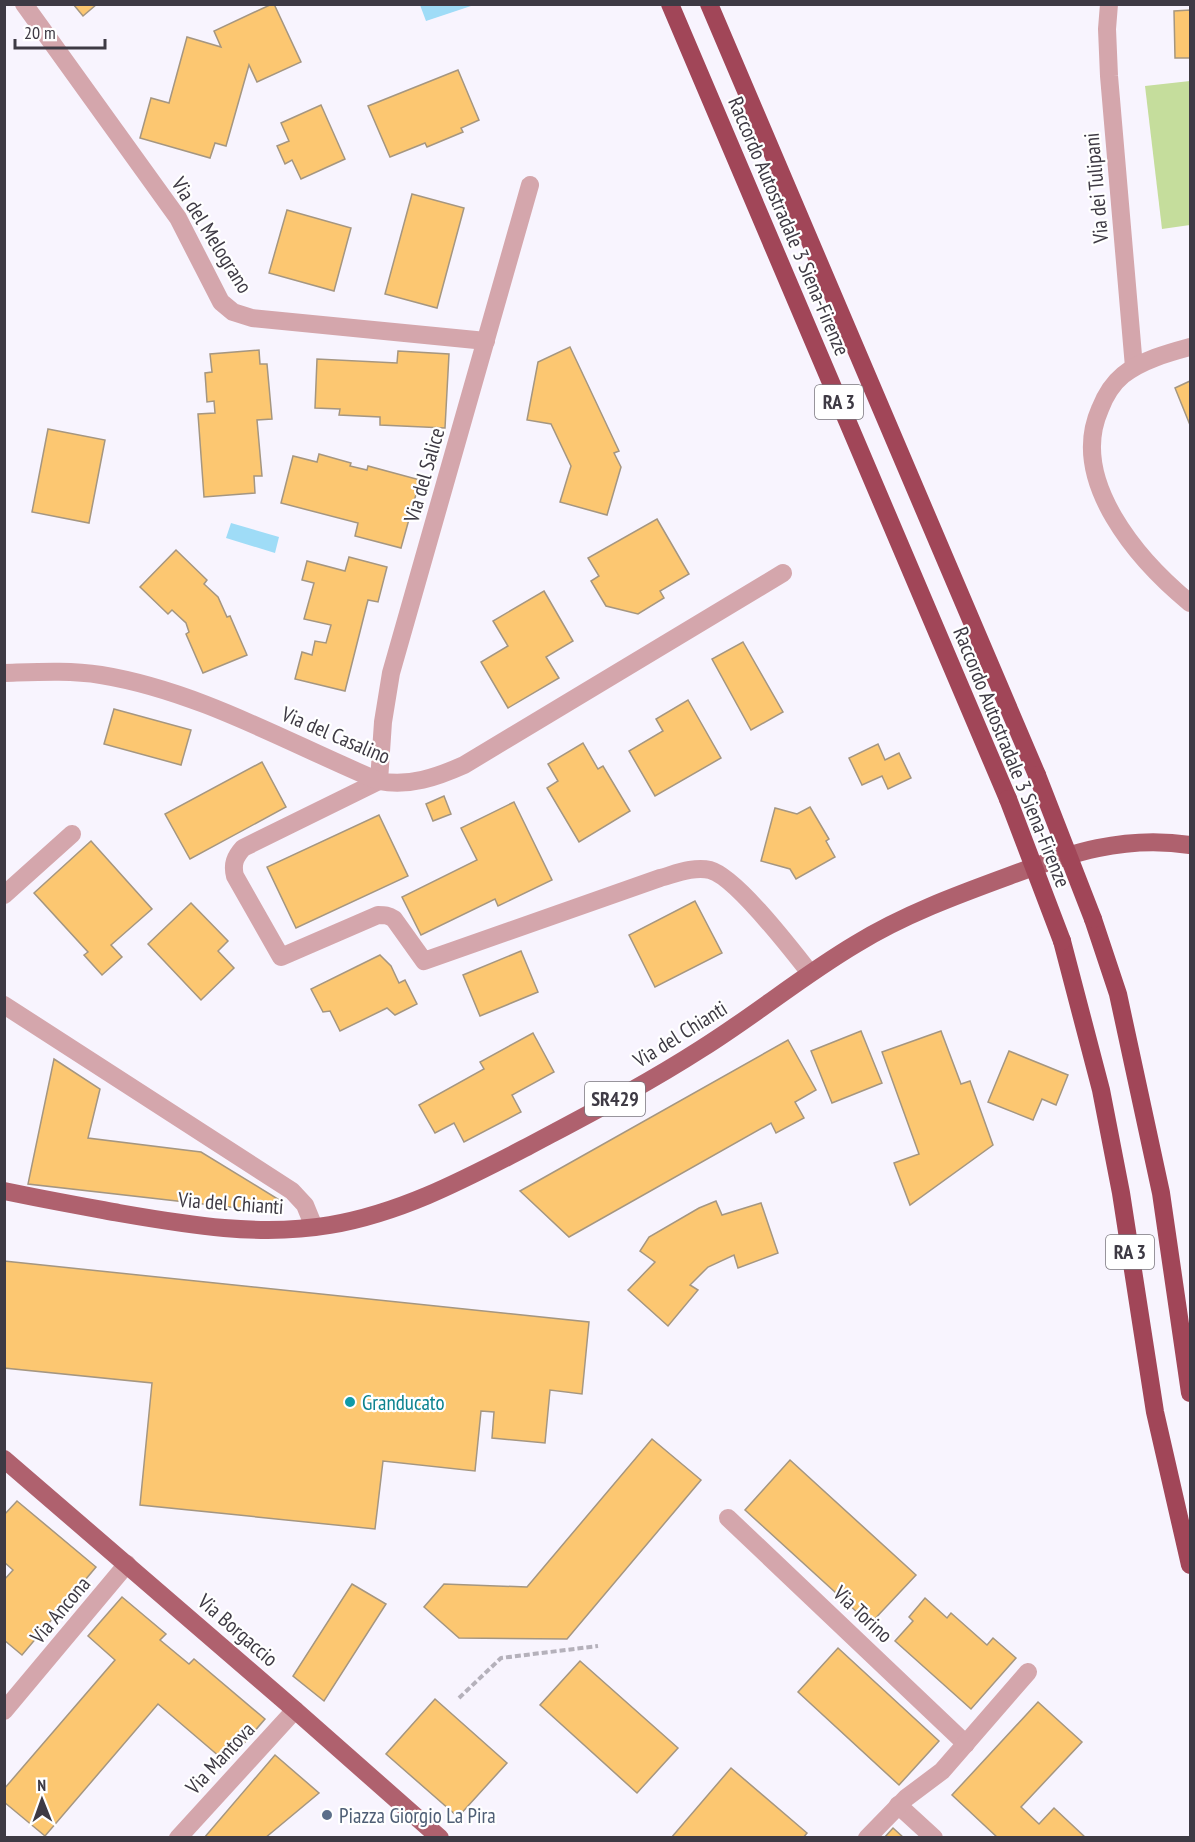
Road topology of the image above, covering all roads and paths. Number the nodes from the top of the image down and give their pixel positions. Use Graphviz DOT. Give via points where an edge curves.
graph roads {
  1 [pos="24,4"];
  2 [pos="670,4"];
  3 [pos="709,4"];
  4 [pos="1109,4"];
  5 [pos="530,185"];
  6 [pos="486,341"];
  7 [pos="1191,347"];
  8 [pos="1134,368"];
  9 [pos="783,573"];
  10 [pos="1191,603"];
  11 [pos="4,673"];
  12 [pos="379,781"];
  13 [pos="72,834"];
  14 [pos="1191,845"];
  15 [pos="4,895"];
  16 [pos="810,973"];
  17 [pos="4,1005"];
  18 [pos="4,1191"];
  19 [pos="314,1227"];
  20 [pos="1191,1393"];
  21 [pos="4,1459"];
  22 [pos="728,1518"];
  23 [pos="127,1564"];
  24 [pos="1191,1565"];
  25 [pos="598,1646"];
  26 [pos="1028,1672"];
  27 [pos="459,1698"];
  28 [pos="295,1710"];
  29 [pos="4,1711"];
  30 [pos="966,1744"];
  31 [pos="898,1805"];
  32 [pos="178,1838"];
  33 [pos="440,1838"];
  34 [pos="867,1838"];
  35 [pos="934,1838"];
  1 -- 6 [label="street, Via del Melograno" via="178,218 228,309 252,318"];
  2 -- 24 [label="highway, Raccordo Autostradale 3 Siena-Firenze / RA 3, bridge" via="1008,799 1062,941 1101,1089 1155,1412"];
  3 -- 20 [label="highway, Raccordo Autostradale 3 Siena-Firenze / RA 3, bridge" via="1037,776 1093,919 1118,994 1161,1192"];
  4 -- 8 [label="street, Via dei Tulipani" via="1109,76"];
  5 -- 6 [label="street, Via del Salice"];
  6 -- 12 [label="street, Via del Salice" via="391,673"];
  7 -- 8 [label="street"];
  8 -- 10 [label="street" via="1110,389 1096,416 1092,439 1096,476 1114,518 1129,540 1152,568"];
  9 -- 12 [label="street, Via del Casalino" via="464,765 420,780"];
  11 -- 12 [label="street, Via del Casalino" via="84,673 157,688 249,722"];
  12 -- 16 [label="street" via="249,843 237,854 235,876 281,957 378,915 388,915 424,961 660,878 697,869 729,880"];
  13 -- 15 [label="street"];
  14 -- 16 [label="main road, Via del Chianti / SR429" via="1134,842 1085,850 1039,865 902,920 856,943"];
  16 -- 19 [label="main road, Via del Chianti / SR429" via="738,1025 658,1075 465,1179 396,1209"];
  17 -- 19 [label="street" via="292,1191 305,1206"];
  18 -- 19 [label="main road, Via del Chianti / SR429" via="204,1226 279,1230"];
  21 -- 23 [label="main road, Via Borgaccio"];
  22 -- 30 [label="street, Via Torino"];
  23 -- 28 [label="main road, Via Borgaccio"];
  23 -- 29 [label="street, Via Ancona"];
  25 -- 27 [label="path" via="501,1658"];
  26 -- 30 [label="street"];
  28 -- 32 [label="street, Via Mantova"];
  28 -- 33 [label="main road, Via Borgaccio"];
  30 -- 31 [label="street" via="936,1777"];
  31 -- 34 [label="street"];
  31 -- 35 [label="street"];
}
